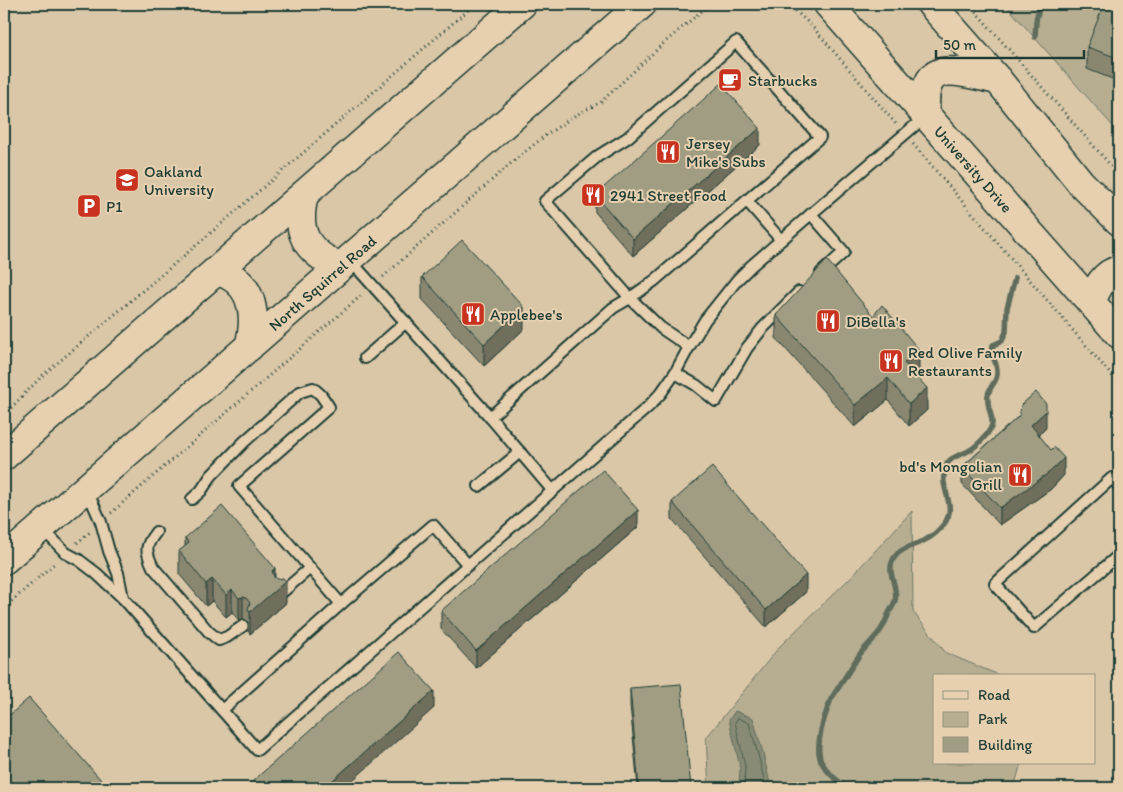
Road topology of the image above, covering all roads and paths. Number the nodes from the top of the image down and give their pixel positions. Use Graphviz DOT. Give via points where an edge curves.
graph roads {
  1 [pos="475,4"];
  2 [pos="522,4"];
  3 [pos="642,4"];
  4 [pos="710,4"];
  5 [pos="788,4"];
  6 [pos="828,4"];
  7 [pos="931,4"];
  8 [pos="969,4"];
  9 [pos="998,80"];
  10 [pos="926,116"];
  11 [pos="905,134"];
  12 [pos="1119,175"];
  13 [pos="304,195"];
  14 [pos="747,201"];
  15 [pos="810,214"];
  16 [pos="1119,221"];
  17 [pos="781,240"];
  18 [pos="344,263"];
  19 [pos="1119,270"];
  20 [pos="217,271"];
  21 [pos="373,286"];
  22 [pos="630,298"];
  23 [pos="1090,302"];
  24 [pos="406,322"];
  25 [pos="1119,334"];
  26 [pos="689,347"];
  27 [pos="248,348"];
  28 [pos="366,358"];
  29 [pos="676,373"];
  30 [pos="1119,384"];
  31 [pos="4,415"];
  32 [pos="490,417"];
  33 [pos="520,452"];
  34 [pos="4,456"];
  35 [pos="478,486"];
  36 [pos="1119,486"];
  37 [pos="87,489"];
  38 [pos="552,491"];
  39 [pos="192,499"];
  40 [pos="101,522"];
  41 [pos="41,528"];
  42 [pos="156,532"];
  43 [pos="66,553"];
  44 [pos="1119,555"];
  45 [pos="4,560"];
  46 [pos="468,565"];
  47 [pos="310,568"];
  48 [pos="279,595"];
  49 [pos="123,598"];
  50 [pos="341,604"];
  51 [pos="4,608"];
  52 [pos="243,626"];
  53 [pos="222,710"];
  1 -- 31 [label="path" via="42,376"];
  2 -- 13 [label="main road"];
  3 -- 18 [label="main road, North Squirrel Road"];
  4 -- 21 [label="path" via="600,102 546,134 510,164"];
  5 -- 11 [label="path"];
  6 -- 10 [label="main road, University Drive"];
  7 -- 9 [label="main road"];
  8 -- 12 [label="path"];
  9 -- 10 [label="main road" via="952,71 940,72 926,87"];
  9 -- 16 [label="main road" via="1081,183"];
  10 -- 11 [label="lane"];
  10 -- 23 [label="main road, University Drive"];
  11 -- 15 [label="lane"];
  11 -- 30 [label="path"];
  13 -- 18 [label="main road" via="300,209 304,237 320,256"];
  13 -- 20 [label="main road"];
  14 -- 17 [label="lane"];
  14 -- 22 [label="lane"];
  14 -- 22 [label="lane" via="820,137 736,42 627,138 598,156 545,201"];
  15 -- 17 [label="lane"];
  15 -- 29 [label="lane" via="844,252 762,328 716,401"];
  17 -- 26 [label="lane" via="737,280"];
  18 -- 21 [label="lane"];
  18 -- 27 [label="main road, North Squirrel Road"];
  19 -- 23 [label="main road" via="1113,271 1100,283"];
  20 -- 27 [label="main road" via="236,280 249,296 253,322"];
  20 -- 34 [label="main road"];
  21 -- 24 [label="lane"];
  21 -- 40 [label="path"];
  22 -- 26 [label="lane" via="661,328"];
  22 -- 32 [label="lane" via="613,308"];
  23 -- 25 [label="main road, University Drive"];
  24 -- 28 [label="lane"];
  24 -- 32 [label="lane"];
  26 -- 29 [label="lane"];
  27 -- 37 [label="main road, North Squirrel Road"];
  29 -- 38 [label="lane" via="648,407"];
  32 -- 33 [label="lane"];
  33 -- 35 [label="lane"];
  33 -- 38 [label="lane"];
  36 -- 44 [label="lane" via="1112,478 995,584 1034,628"];
  37 -- 40 [label="lane"];
  37 -- 41 [label="main road, North Squirrel Road"];
  38 -- 46 [label="lane"];
  39 -- 47 [label="lane" via="244,442 300,392 314,388 329,407 239,486"];
  40 -- 43 [label="path"];
  40 -- 49 [label="lane"];
  41 -- 43 [label="lane"];
  41 -- 45 [label="main road, North Squirrel Road"];
  42 -- 52 [label="lane" via="148,542 147,555 153,567 209,632 220,640"];
  43 -- 49 [label="lane" via="80,560"];
  43 -- 51 [label="path"];
  46 -- 50 [label="lane" via="433,525"];
  46 -- 53 [label="lane" via="257,750"];
  47 -- 48 [label="lane"];
  47 -- 50 [label="lane"];
  49 -- 53 [label="lane"];
  50 -- 53 [label="lane"];
}
